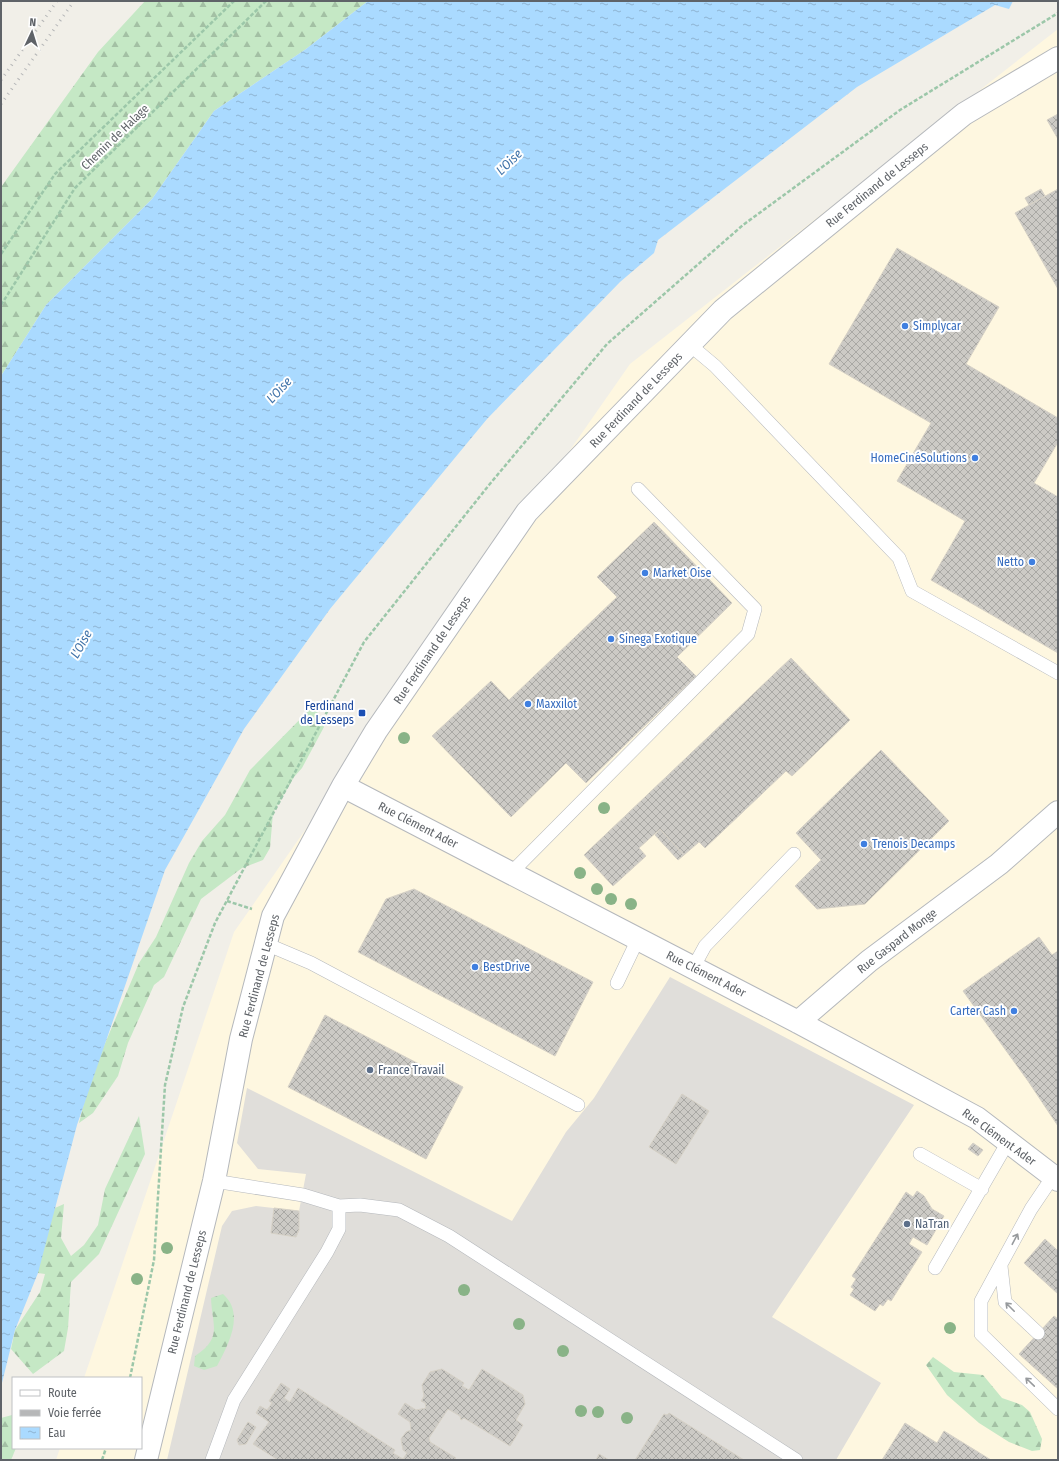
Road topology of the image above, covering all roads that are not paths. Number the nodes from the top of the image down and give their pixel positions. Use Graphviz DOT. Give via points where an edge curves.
graph roads {
  1 [pos="1058,58"];
  2 [pos="690,345"];
  3 [pos="638,489"];
  4 [pos="1058,673"];
  5 [pos="343,786"];
  6 [pos="1058,812"];
  7 [pos="1058,831"];
  8 [pos="794,854"];
  9 [pos="999,864"];
  10 [pos="511,873"];
  11 [pos="638,939"];
  12 [pos="266,944"];
  13 [pos="693,968"];
  14 [pos="617,983"];
  15 [pos="798,1022"];
  16 [pos="578,1105"];
  17 [pos="1008,1142"];
  18 [pos="920,1154"];
  19 [pos="1056,1175"];
  20 [pos="214,1181"];
  21 [pos="982,1189"];
  22 [pos="339,1206"];
  23 [pos="1001,1266"];
  24 [pos="935,1268"];
  25 [pos="1038,1333"];
  26 [pos="1058,1409"];
  27 [pos="146,1460"];
  28 [pos="212,1460"];
  29 [pos="796,1460"];
  1 -- 2 [label="street, Rue Ferdinand de Lesseps" via="964,114 723,310"];
  2 -- 4 [label="lane" via="715,366 899,558 912,591"];
  2 -- 5 [label="street, Rue Ferdinand de Lesseps" via="526,512 376,731"];
  3 -- 10 [label="lane" via="755,609 748,634"];
  5 -- 10 [label="street, Rue Clément Ader"];
  5 -- 12 [label="street, Rue Ferdinand de Lesseps" via="273,916"];
  6 -- 9 [label="street, Rue Gaspard Monge"];
  7 -- 9 [label="street, Rue Gaspard Monge"];
  8 -- 13 [label="lane" via="705,946"];
  9 -- 15 [label="street, Rue Gaspard Monge" via="869,961"];
  10 -- 11 [label="street, Rue Clément Ader"];
  11 -- 13 [label="street, Rue Clément Ader"];
  11 -- 14 [label="lane"];
  12 -- 16 [label="lane" via="318,967"];
  12 -- 20 [label="street, Rue Ferdinand de Lesseps" via="241,1039"];
  13 -- 15 [label="street, Rue Clément Ader"];
  15 -- 17 [label="street, Rue Clément Ader" via="977,1118"];
  17 -- 19 [label="street, Rue Clément Ader"];
  17 -- 21 [label="lane"];
  18 -- 21 [label="lane"];
  23 -- 19 [label="lane, one-way" via="1031,1209"];
  20 -- 22 [label="lane" via="303,1195"];
  20 -- 27 [label="street, Rue Ferdinand de Lesseps"];
  21 -- 24 [label="lane"];
  22 -- 28 [label="lane" via="339,1229 234,1400"];
  22 -- 29 [label="lane" via="360,1205 399,1210 448,1236"];
  25 -- 23 [label="lane, one-way" via="1005,1302"];
  26 -- 23 [label="lane, one-way" via="981,1334 981,1302"];
}
